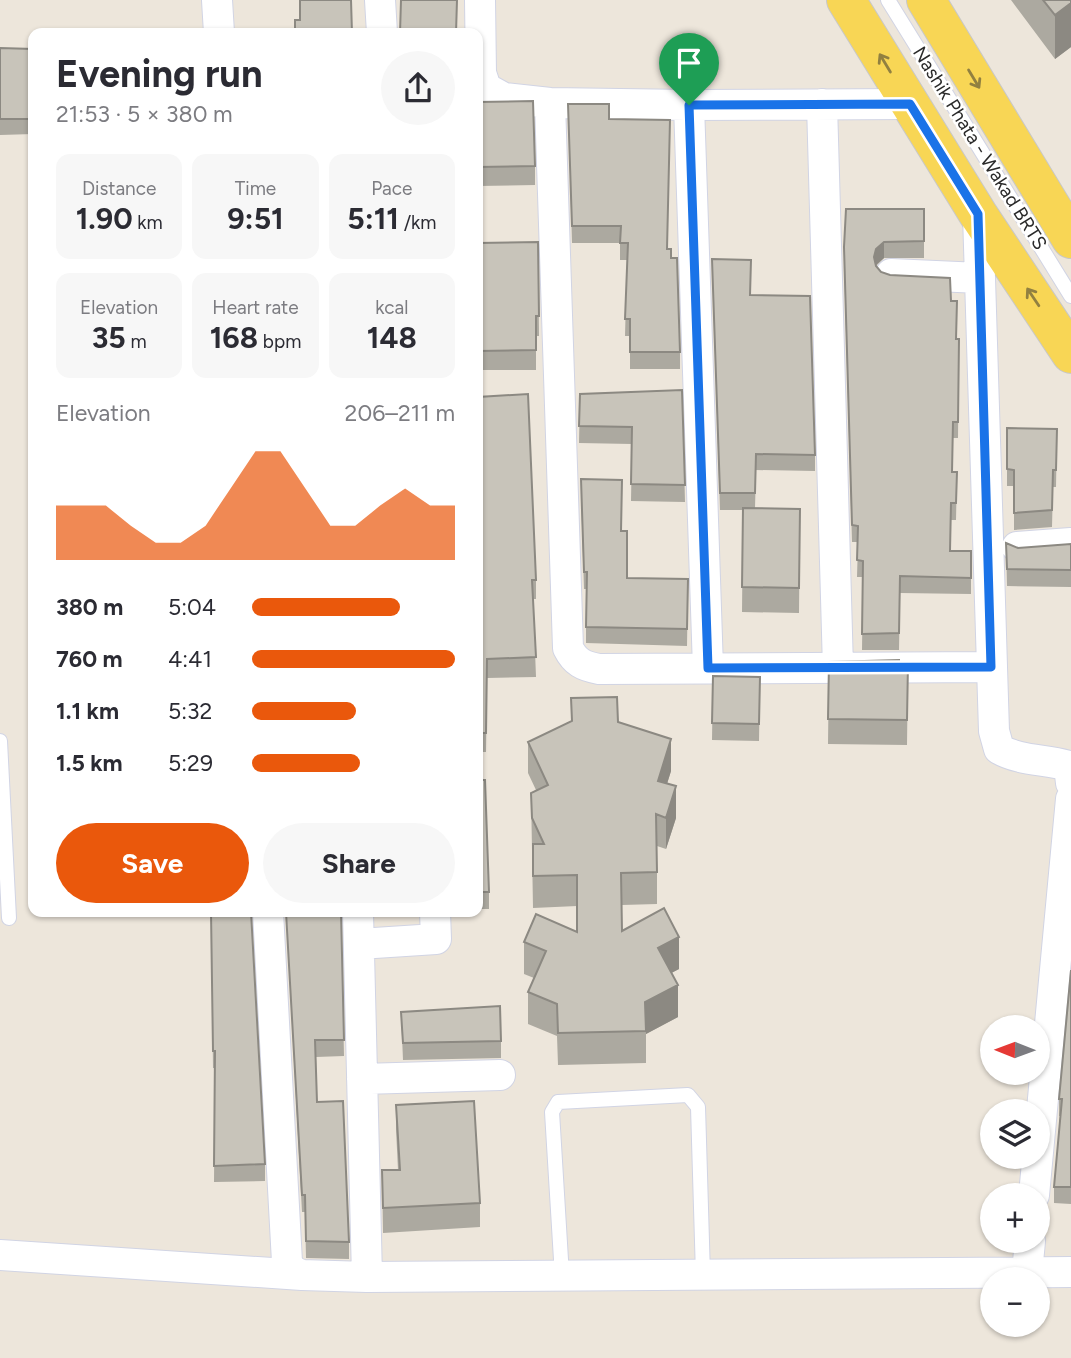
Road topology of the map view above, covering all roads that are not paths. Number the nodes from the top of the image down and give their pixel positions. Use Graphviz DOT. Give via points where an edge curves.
graph roads {
  1 [pos="217,0"];
  2 [pos="380,0"];
  3 [pos="480,0"];
  4 [pos="846,0"];
  5 [pos="888,0"];
  6 [pos="926,0"];
  7 [pos="219,28"];
  8 [pos="382,28"];
  9 [pos="480,28"];
  10 [pos="483,79"];
  11 [pos="550,103"];
  12 [pos="822,104"];
  13 [pos="910,104"];
  14 [pos="689,105"];
  15 [pos="978,214"];
  16 [pos="1071,239"];
  17 [pos="891,274"];
  18 [pos="979,278"];
  19 [pos="1071,296"];
  20 [pos="1071,354"];
  21 [pos="1071,543"];
  22 [pos="1017,547"];
  23 [pos="991,667"];
  24 [pos="708,668"];
  25 [pos="838,668"];
  26 [pos="0,741"];
  27 [pos="1071,783"];
  28 [pos="1071,799"];
  29 [pos="268,917"];
  30 [pos="358,917"];
  31 [pos="435,917"];
  32 [pos="9,918"];
  33 [pos="359,944"];
  34 [pos="500,1075"];
  35 [pos="362,1079"];
  36 [pos="1035,1183"];
  37 [pos="0,1255"];
  38 [pos="1050,1272"];
  39 [pos="1071,1272"];
  40 [pos="980,1273"];
  41 [pos="302,1275"];
  42 [pos="703,1275"];
  43 [pos="562,1276"];
  44 [pos="368,1277"];
  1 -- 7 [label="street"];
  2 -- 8 [label="street"];
  3 -- 9 [label="street"];
  13 -- 4 [label="main road, one-way"];
  5 -- 19 [label="lane, Nashik Phata - Wakad BRTS"];
  6 -- 16 [label="main road, one-way"];
  10 -- 11 [label="street" via="486,88 504,98"];
  11 -- 14 [label="street"];
  11 -- 24 [label="street" via="568,648 574,660 599,668"];
  12 -- 13 [label="street"];
  12 -- 14 [label="street"];
  12 -- 25 [label="street"];
  13 -- 15 [label="main road"];
  14 -- 24 [label="street"];
  15 -- 18 [label="street"];
  20 -- 15 [label="main road, one-way"];
  17 -- 18 [label="street"];
  18 -- 23 [label="street"];
  21 -- 22 [label="street"];
  23 -- 25 [label="street"];
  23 -- 27 [label="street" via="999,748 1013,757 1069,766"];
  24 -- 25 [label="street"];
  26 -- 32 [label="lane"];
  28 -- 36 [label="street"];
  29 -- 41 [label="street" via="287,1262 292,1271"];
  30 -- 33 [label="street"];
  31 -- 33 [label="street" via="436,939"];
  33 -- 35 [label="street"];
  34 -- 35 [label="street"];
  35 -- 44 [label="street"];
  37 -- 41 [label="street"];
  38 -- 39 [label="street"];
  40 -- 42 [label="street"];
  41 -- 44 [label="street"];
  42 -- 43 [label="street"];
  42 -- 43 [label="lane" via="698,1107 688,1095 558,1102 555,1106"];
  43 -- 44 [label="street"];
}
